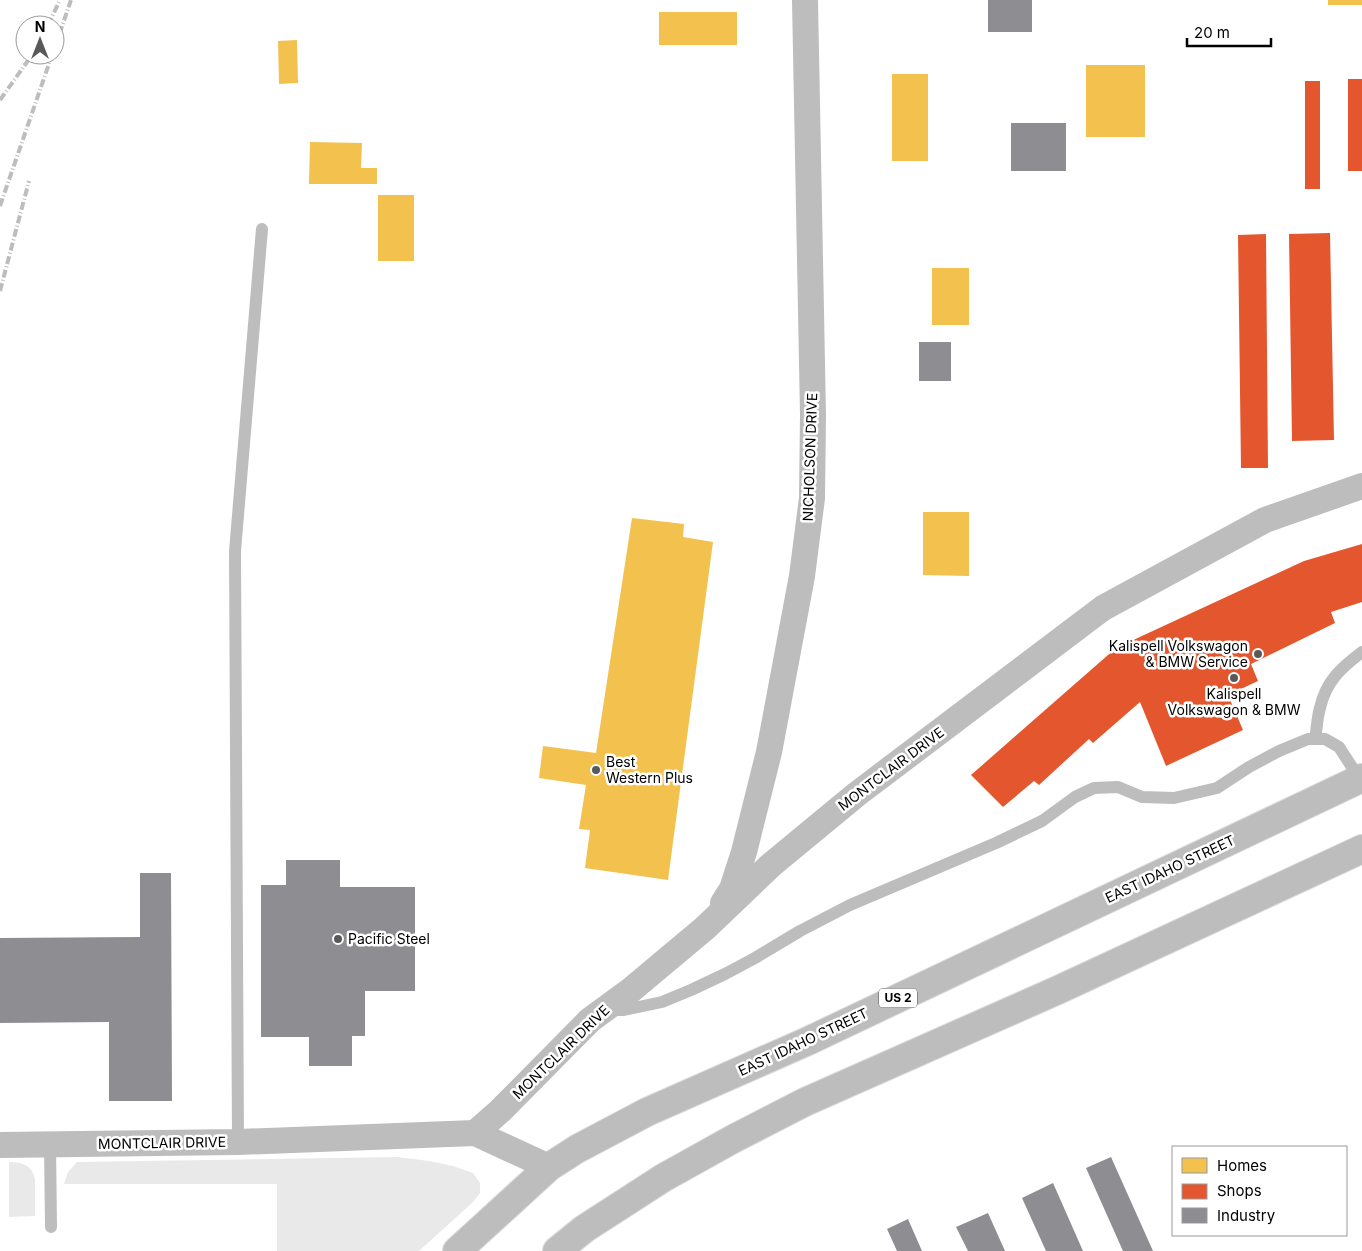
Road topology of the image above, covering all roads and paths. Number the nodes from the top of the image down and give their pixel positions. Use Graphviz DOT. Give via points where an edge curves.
graph roads {
  1 [pos="804,0"];
  2 [pos="262,229"];
  3 [pos="1362,486"];
  4 [pos="1362,652"];
  5 [pos="1315,739"];
  6 [pos="1361,780"];
  7 [pos="1362,849"];
  8 [pos="705,928"];
  9 [pos="602,1010"];
  10 [pos="475,1133"];
  11 [pos="238,1142"];
  12 [pos="50,1144"];
  13 [pos="0,1145"];
  14 [pos="549,1167"];
  15 [pos="51,1227"];
  16 [pos="458,1251"];
  17 [pos="557,1251"];
  1 -- 8 [label="street, NICHOLSON DRIVE" via="812,498 800,586 769,752 732,889"];
  2 -- 11 [label="lane" via="235,551"];
  3 -- 8 [label="street, MONTCLAIR DRIVE" via="1265,520 1103,608 857,794 771,865"];
  4 -- 5 [label="lane" via="1342,668 1327,687"];
  5 -- 6 [label="lane" via="1326,739 1340,747"];
  5 -- 9 [label="lane" via="1280,751 1217,788 1174,798 1142,797 1118,787 1094,788 1075,797 1042,821 850,905 691,990 662,1002 624,1010"];
  6 -- 14 [label="highway, EAST IDAHO STREET / US 2" via="808,1041 647,1112"];
  7 -- 17 [label="highway" via="1058,990 805,1102 663,1178 584,1229"];
  8 -- 9 [label="street, MONTCLAIR DRIVE"];
  9 -- 10 [label="street, MONTCLAIR DRIVE"];
  10 -- 11 [label="street, MONTCLAIR DRIVE"];
  10 -- 14 [label="street, MONTCLAIR DRIVE"];
  11 -- 12 [label="street, MONTCLAIR DRIVE"];
  12 -- 13 [label="street, MONTCLAIR DRIVE"];
  12 -- 15 [label="lane"];
  14 -- 16 [label="highway, EAST IDAHO STREET / US 2"];
}
